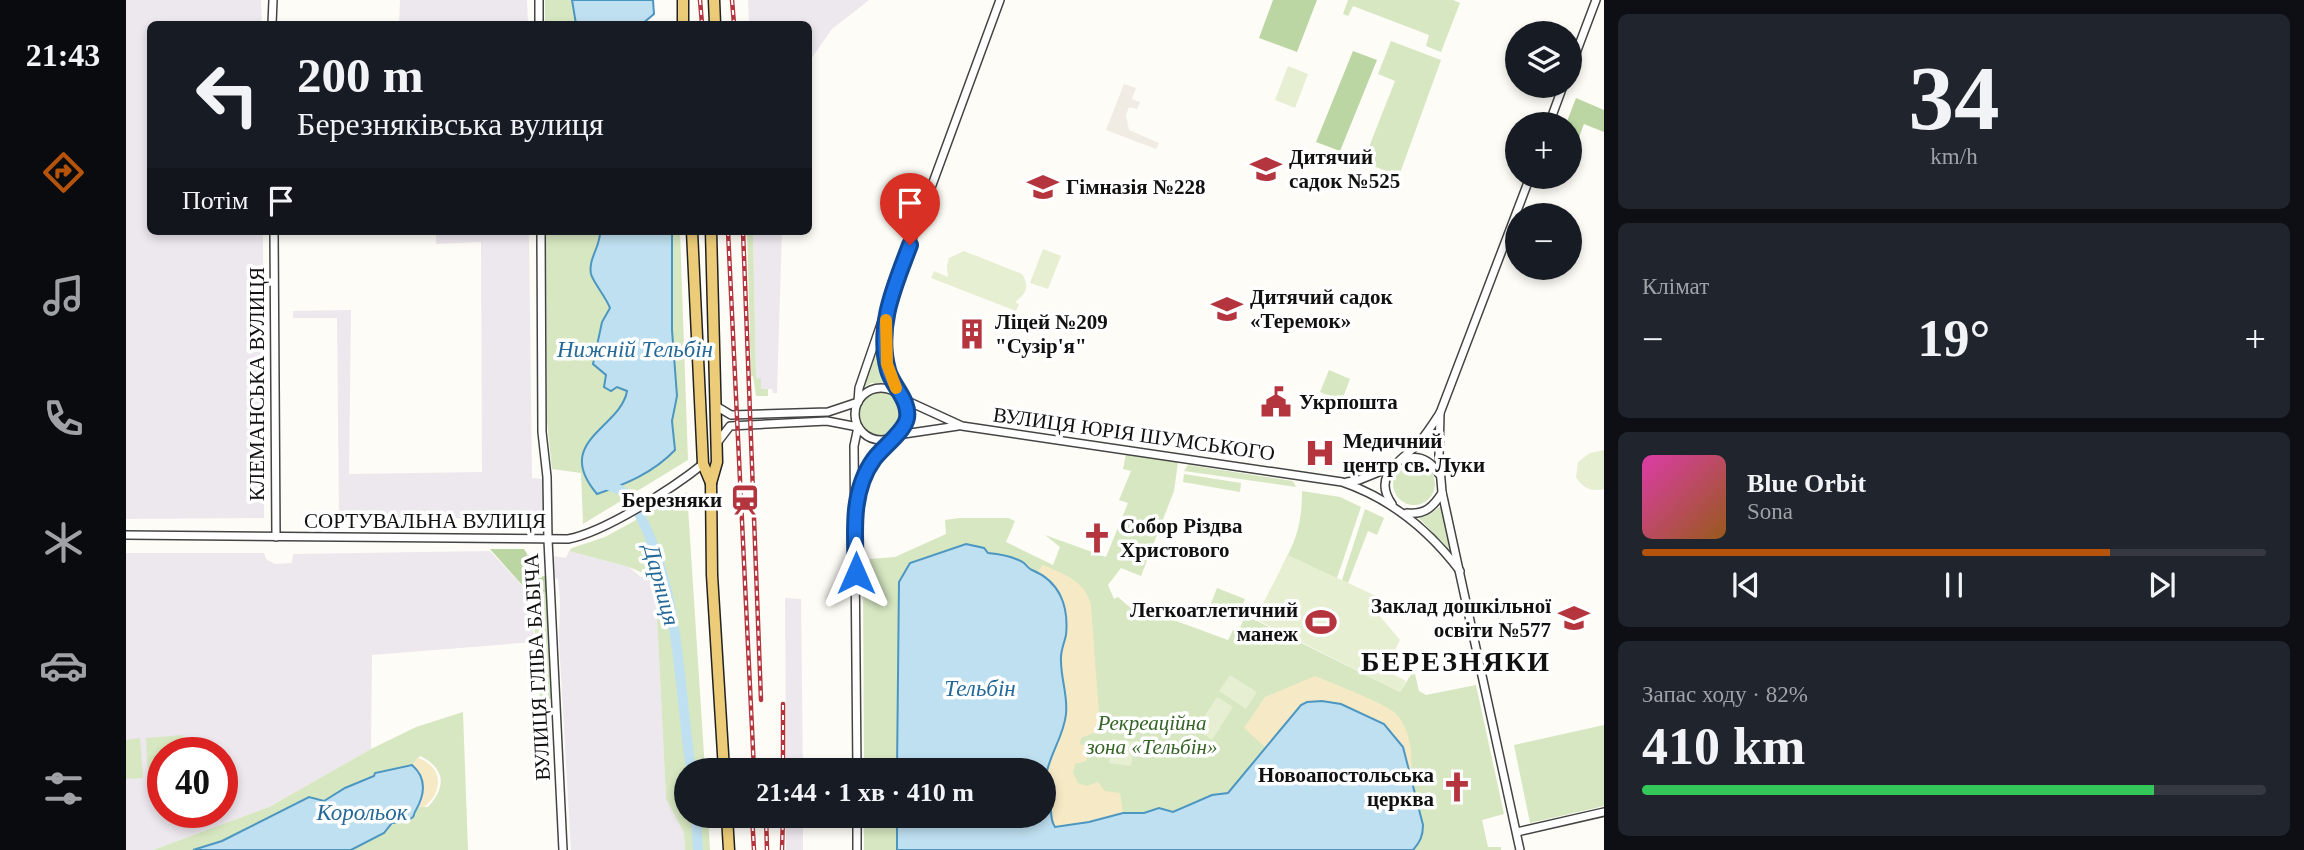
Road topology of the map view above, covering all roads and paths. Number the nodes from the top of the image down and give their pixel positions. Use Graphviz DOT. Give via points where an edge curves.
graph roads {
  1 [pos="273,0"];
  2 [pos="539,0"];
  3 [pos="683,0"];
  4 [pos="714,0"];
  5 [pos="1000,0"];
  6 [pos="1596,0"];
  7 [pos="272,21"];
  8 [pos="539,21"];
  9 [pos="683,21"];
  10 [pos="715,21"];
  11 [pos="1582,37"];
  12 [pos="1525,189"];
  13 [pos="274,235"];
  14 [pos="541,235"];
  15 [pos="692,235"];
  16 [pos="711,235"];
  17 [pos="694,251"];
  18 [pos="710,251"];
  19 [pos="887,306"];
  20 [pos="859,388"];
  21 [pos="901,396"];
  22 [pos="858,402"];
  23 [pos="716,406"];
  24 [pos="838,410"];
  25 [pos="1440,413"];
  26 [pos="834,422"];
  27 [pos="962,426"];
  28 [pos="859,427"];
  29 [pos="894,437"];
  30 [pos="854,439"];
  31 [pos="716,444"];
  32 [pos="1399,461"];
  33 [pos="703,464"];
  34 [pos="1392,467"];
  35 [pos="1440,475"];
  36 [pos="1342,482"];
  37 [pos="711,484"];
  38 [pos="1442,492"];
  39 [pos="1395,507"];
  40 [pos="855,509"];
  41 [pos="1404,513"];
  42 [pos="126,535"];
  43 [pos="276,537"];
  44 [pos="548,540"];
  45 [pos="1460,572"];
  46 [pos="723,758"];
  47 [pos="857,758"];
  48 [pos="1604,812"];
  49 [pos="728,828"];
  50 [pos="857,828"];
  51 [pos="1517,832"];
  52 [pos="564,850"];
  53 [pos="729,850"];
  54 [pos="858,850"];
  55 [pos="1520,850"];
  1 -- 7 [label="street"];
  2 -- 8 [label="street"];
  3 -- 9 [label="main road"];
  4 -- 10 [label="main road"];
  5 -- 19 [label="street"];
  6 -- 11 [label="street"];
  12 -- 25 [label="street"];
  13 -- 43 [label="street, КЛЕМАНСЬКА ВУЛИЦЯ"];
  14 -- 44 [label="street, ВУЛИЦЯ ГЛІБА БАБІЧА" via="542,432"];
  15 -- 17 [label="main road"];
  16 -- 18 [label="main road"];
  17 -- 18 [label="main road" via="701,246"];
  17 -- 33 [label="main road"];
  18 -- 23 [label="main road"];
  19 -- 20 [label="street"];
  19 -- 21 [label="street" via="886,358"];
  20 -- 22 [label="street"];
  20 -- 24 [label="street"];
  21 -- 22 [label="street" via="878,388 866,392"];
  21 -- 27 [label="street, ВУЛИЦЯ ЮРІЯ ШУМСЬКОГО"];
  21 -- 29 [label="street" via="907,418"];
  22 -- 24 [label="street"];
  22 -- 28 [label="street" via="855,415"];
  23 -- 24 [label="street" via="731,415"];
  23 -- 31 [label="main road"];
  25 -- 32 [label="street"];
  25 -- 35 [label="street"];
  26 -- 28 [label="street"];
  26 -- 30 [label="street"];
  26 -- 31 [label="street" via="730,426"];
  27 -- 29 [label="street, ВУЛИЦЯ ЮРІЯ ШУМСЬКОГО"];
  27 -- 36 [label="street, ВУЛИЦЯ ЮРІЯ ШУМСЬКОГО"];
  28 -- 29 [label="street" via="871,438"];
  28 -- 30 [label="street"];
  29 -- 40 [label="street" via="869,467"];
  30 -- 40 [label="street"];
  31 -- 37 [label="main road"];
  32 -- 34 [label="street"];
  32 -- 35 [label="street" via="1424,459"];
  33 -- 37 [label="main road"];
  33 -- 44 [label="street, СОРТУВАЛЬНА ВУЛИЦЯ" via="618,518 581,536"];
  34 -- 36 [label="street, ВУЛИЦЯ ЮРІЯ ШУМСЬКОГО"];
  34 -- 39 [label="street" via="1385,484"];
  35 -- 38 [label="street"];
  36 -- 39 [label="street, ВУЛИЦЯ ЮРІЯ ШУМСЬКОГО"];
  37 -- 46 [label="main road"];
  38 -- 41 [label="street" via="1425,511"];
  38 -- 45 [label="street"];
  39 -- 41 [label="street"];
  40 -- 47 [label="street"];
  41 -- 45 [label="street" via="1432,537"];
  42 -- 43 [label="street, СОРТУВАЛЬНА ВУЛИЦЯ"];
  43 -- 44 [label="street, СОРТУВАЛЬНА ВУЛИЦЯ"];
  44 -- 52 [label="street, ВУЛИЦЯ ГЛІБА БАБІЧА"];
  45 -- 51 [label="street"];
  48 -- 51 [label="street"];
  49 -- 53 [label="main road"];
  50 -- 54 [label="street"];
  51 -- 55 [label="street"];
}
